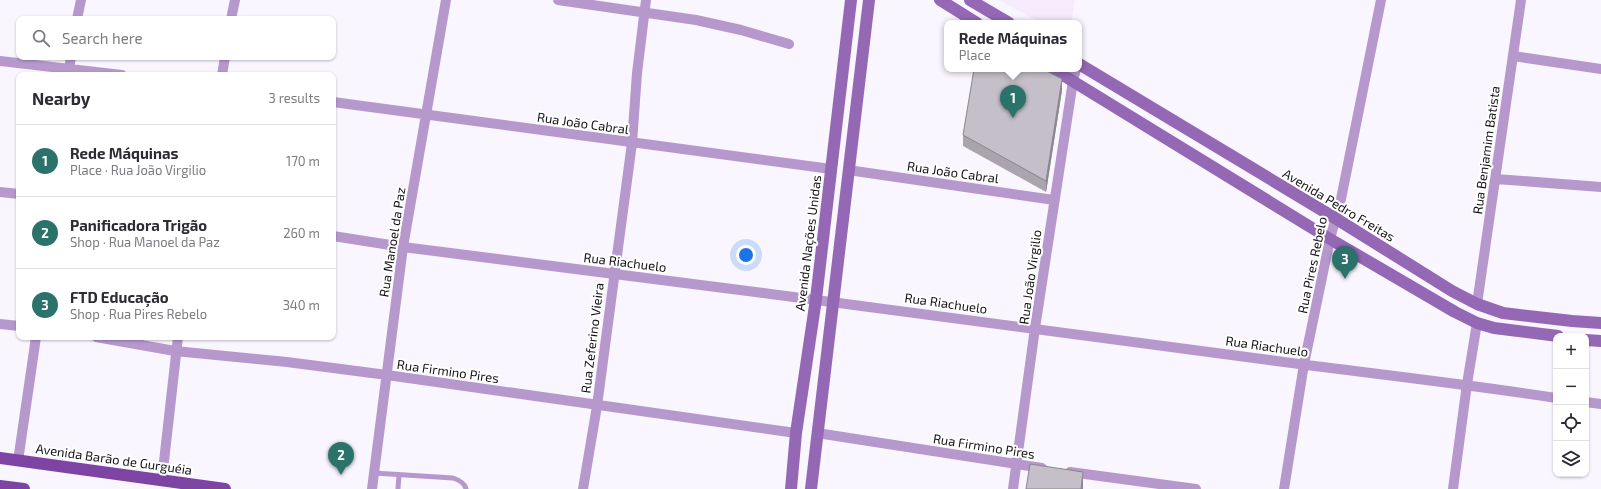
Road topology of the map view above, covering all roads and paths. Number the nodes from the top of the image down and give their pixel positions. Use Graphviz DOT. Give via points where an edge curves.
graph roads {
  1 [pos="81,0"];
  2 [pos="235,0"];
  3 [pos="446,0"];
  4 [pos="558,0"];
  5 [pos="646,0"];
  6 [pos="851,0"];
  7 [pos="869,0"];
  8 [pos="940,0"];
  9 [pos="970,0"];
  10 [pos="1381,0"];
  11 [pos="1521,0"];
  12 [pos="644,12"];
  13 [pos="78,16"];
  14 [pos="232,16"];
  15 [pos="972,20"];
  16 [pos="1004,20"];
  17 [pos="789,44"];
  18 [pos="1513,56"];
  19 [pos="70,60"];
  20 [pos="224,60"];
  21 [pos="0,62"];
  22 [pos="1082,66"];
  23 [pos="1601,69"];
  24 [pos="68,72"];
  25 [pos="222,72"];
  26 [pos="1058,72"];
  27 [pos="1075,72"];
  28 [pos="1073,81"];
  29 [pos="336,102"];
  30 [pos="426,114"];
  31 [pos="632,143"];
  32 [pos="830,169"];
  33 [pos="848,170"];
  34 [pos="1496,179"];
  35 [pos="1601,187"];
  36 [pos="0,192"];
  37 [pos="16,194"];
  38 [pos="1054,200"];
  39 [pos="1335,218"];
  40 [pos="336,236"];
  41 [pos="1330,238"];
  42 [pos="403,247"];
  43 [pos="613,273"];
  44 [pos="816,299"];
  45 [pos="833,301"];
  46 [pos="1477,304"];
  47 [pos="1601,322"];
  48 [pos="1477,323"];
  49 [pos="0,324"];
  50 [pos="16,326"];
  51 [pos="1035,328"];
  52 [pos="1553,335"];
  53 [pos="36,340"];
  54 [pos="113,340"];
  55 [pos="177,340"];
  56 [pos="1589,340"];
  57 [pos="1601,341"];
  58 [pos="175,351"];
  59 [pos="1304,364"];
  60 [pos="387,375"];
  61 [pos="1467,384"];
  62 [pos="1553,398"];
  63 [pos="1589,402"];
  64 [pos="1601,404"];
  65 [pos="597,406"];
  66 [pos="796,433"];
  67 [pos="817,433"];
  68 [pos="0,458"];
  69 [pos="18,461"];
  70 [pos="1016,464"];
  71 [pos="374,473"];
  72 [pos="399,475"];
  73 [pos="162,479"];
  74 [pos="0,486"];
  75 [pos="17,489"];
  76 [pos="225,489"];
  77 [pos="372,489"];
  78 [pos="398,489"];
  79 [pos="466,489"];
  80 [pos="583,489"];
  81 [pos="790,489"];
  82 [pos="811,489"];
  83 [pos="1013,489"];
  84 [pos="1193,489"];
  85 [pos="1284,489"];
  86 [pos="1453,489"];
  1 -- 13 [label="street"];
  2 -- 14 [label="street"];
  3 -- 30 [label="street, Rua Manoel da Paz"];
  4 -- 12 [label="street"];
  5 -- 12 [label="street, Rua Zeferino Vieira"];
  6 -- 32 [label="main road, Avenida Nações Unidas"];
  7 -- 33 [label="main road"];
  8 -- 15 [label="main road"];
  9 -- 16 [label="main road"];
  10 -- 39 [label="street, Rua Pires Rebelo"];
  11 -- 18 [label="street, Rua Benjamim Batista"];
  12 -- 17 [label="street" via="741,30"];
  12 -- 31 [label="street, Rua Zeferino Vieira"];
  18 -- 23 [label="street"];
  18 -- 34 [label="street, Rua Benjamim Batista"];
  19 -- 24 [label="street"];
  20 -- 25 [label="street"];
  21 -- 24 [label="street"];
  22 -- 39 [label="main road, Avenida Pedro Freitas"];
  26 -- 28 [label="main road"];
  27 -- 28 [label="street, Rua João Virgilio"];
  28 -- 38 [label="street, Rua João Virgilio"];
  28 -- 41 [label="main road"];
  29 -- 30 [label="street, Rua João Cabral"];
  30 -- 31 [label="street, Rua João Cabral"];
  30 -- 42 [label="street, Rua Manoel da Paz"];
  31 -- 32 [label="street, Rua João Cabral"];
  31 -- 43 [label="street, Rua Zeferino Vieira"];
  32 -- 44 [label="main road, Avenida Nações Unidas"];
  33 -- 38 [label="street, Rua João Cabral"];
  33 -- 45 [label="main road"];
  34 -- 35 [label="street"];
  34 -- 46 [label="street, Rua Benjamim Batista"];
  36 -- 37 [label="street"];
  38 -- 51 [label="street, Rua João Virgilio"];
  39 -- 41 [label="street, Rua Pires Rebelo"];
  39 -- 46 [label="main road, Avenida Pedro Freitas"];
  40 -- 42 [label="street, Rua Riachuelo"];
  41 -- 48 [label="main road"];
  41 -- 59 [label="street, Rua Pires Rebelo"];
  42 -- 43 [label="street, Rua Riachuelo"];
  42 -- 60 [label="street, Rua Manoel da Paz"];
  43 -- 44 [label="street, Rua Riachuelo"];
  43 -- 65 [label="street, Rua Zeferino Vieira"];
  44 -- 45 [label="street, Rua Riachuelo"];
  44 -- 66 [label="main road, Avenida Nações Unidas"];
  45 -- 51 [label="street, Rua Riachuelo"];
  45 -- 67 [label="main road"];
  46 -- 47 [label="main road, Avenida Pedro Freitas" via="1503,313"];
  48 -- 52 [label="main road" via="1494,328"];
  48 -- 61 [label="street"];
  49 -- 50 [label="street"];
  51 -- 59 [label="street, Rua Riachuelo"];
  51 -- 70 [label="street, Rua João Virgilio"];
  53 -- 69 [label="street"];
  54 -- 58 [label="street, Rua Firmino Pires"];
  55 -- 58 [label="street"];
  56 -- 57 [label="main road"];
  58 -- 60 [label="street, Rua Firmino Pires"];
  58 -- 73 [label="street"];
  59 -- 61 [label="street, Rua Riachuelo"];
  59 -- 85 [label="street, Rua Pires Rebelo"];
  60 -- 65 [label="street, Rua Firmino Pires"];
  60 -- 71 [label="street, Rua Manoel da Paz"];
  61 -- 62 [label="street, Rua Riachuelo"];
  61 -- 86 [label="street"];
  63 -- 64 [label="street"];
  65 -- 66 [label="street, Rua Firmino Pires"];
  65 -- 80 [label="street, Rua Zeferino Vieira"];
  66 -- 81 [label="main road, Avenida Nações Unidas"];
  67 -- 70 [label="street, Rua Firmino Pires"];
  67 -- 82 [label="main road"];
  68 -- 69 [label="main road, Avenida Barão de Gurguéia"];
  69 -- 73 [label="main road, Avenida Barão de Gurguéia"];
  70 -- 83 [label="street, Rua João Virgilio"];
  70 -- 84 [label="street, Rua Firmino Pires"];
  71 -- 72 [label="lane"];
  71 -- 77 [label="street, Rua Manoel da Paz"];
  72 -- 78 [label="lane"];
  72 -- 79 [label="lane" via="453,478 461,481"];
  73 -- 76 [label="main road, Avenida Barão de Gurguéia"];
  74 -- 75 [label="main road"];
}
